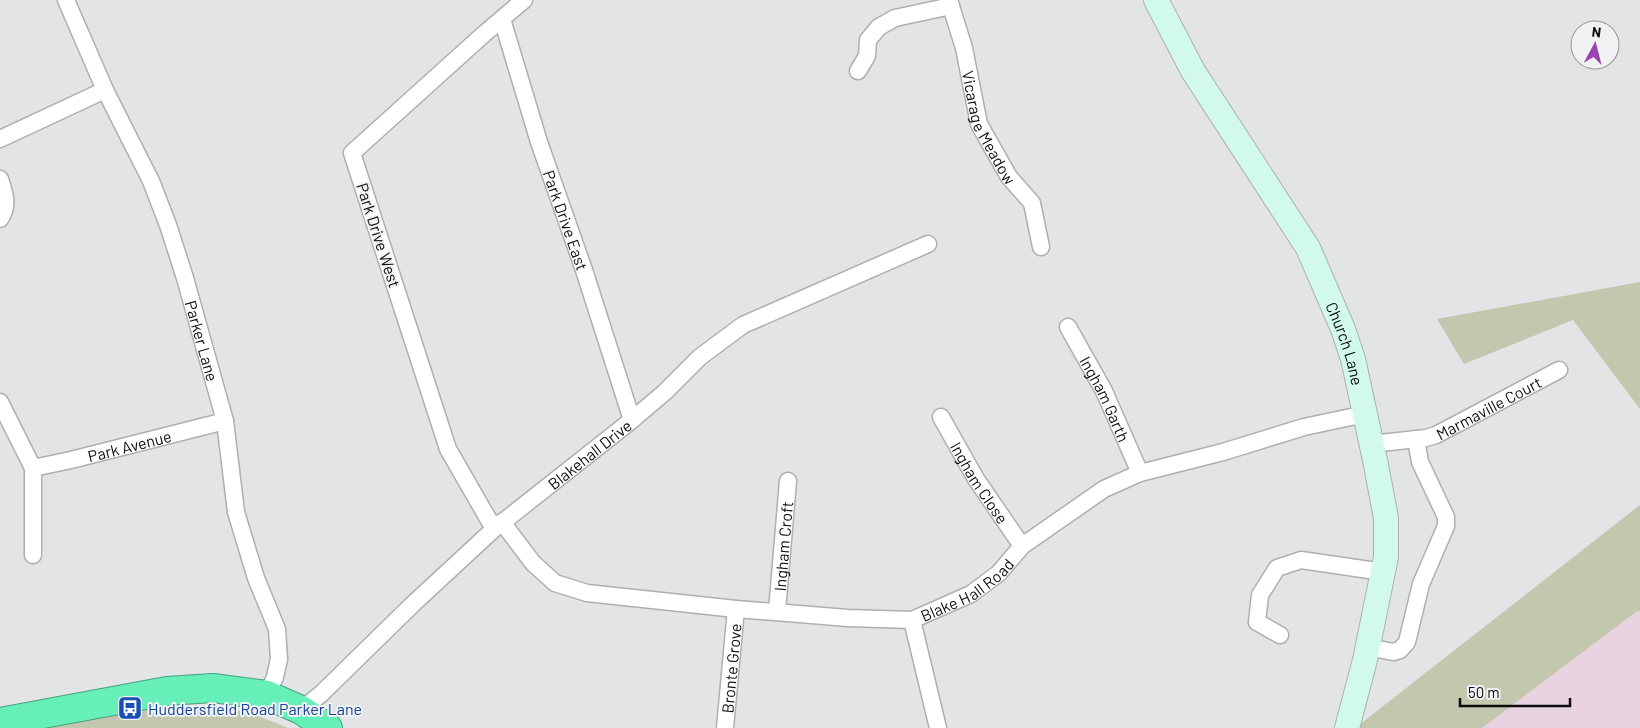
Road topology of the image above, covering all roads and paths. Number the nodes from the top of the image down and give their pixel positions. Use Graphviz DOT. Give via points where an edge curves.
graph roads {
  1 [pos="66,0"];
  2 [pos="524,0"];
  3 [pos="1156,0"];
  4 [pos="950,3"];
  5 [pos="502,19"];
  6 [pos="858,71"];
  7 [pos="104,90"];
  8 [pos="0,139"];
  9 [pos="0,179"];
  10 [pos="0,219"];
  11 [pos="1041,247"];
  12 [pos="919,251"];
  13 [pos="1068,327"];
  14 [pos="1559,370"];
  15 [pos="0,402"];
  16 [pos="1365,414"];
  17 [pos="941,417"];
  18 [pos="632,420"];
  19 [pos="226,422"];
  20 [pos="1416,439"];
  21 [pos="1371,444"];
  22 [pos="33,468"];
  23 [pos="1140,473"];
  24 [pos="788,481"];
  25 [pos="498,526"];
  26 [pos="1022,546"];
  27 [pos="34,555"];
  28 [pos="1383,572"];
  29 [pos="736,609"];
  30 [pos="777,611"];
  31 [pos="912,620"];
  32 [pos="1280,635"];
  33 [pos="1368,647"];
  34 [pos="267,695"];
  35 [pos="301,710"];
  36 [pos="0,722"];
  37 [pos="328,728"];
  38 [pos="725,728"];
  39 [pos="938,728"];
  40 [pos="1347,728"];
  1 -- 7 [label="street, Parker Lane"];
  2 -- 5 [label="street, Park Drive West"];
  3 -- 16 [label="street, Church Lane" via="1193,71 1308,248 1343,329"];
  4 -- 6 [label="street" via="895,18 879,26 868,40 867,56"];
  4 -- 11 [label="street, Vicarage Meadow" via="964,48 979,124 1009,177 1032,203"];
  5 -- 18 [label="street, Park Drive East" via="539,142"];
  5 -- 25 [label="street, Park Drive West" via="352,153 448,448"];
  7 -- 8 [label="street"];
  7 -- 19 [label="street, Parker Lane" via="151,181 168,225"];
  9 -- 10 [label="street" via="5,194 5,211"];
  12 -- 18 [label="street, Blakehall Drive" via="743,325 700,357"];
  13 -- 23 [label="street, Ingham Garth" via="1104,391"];
  14 -- 20 [label="street, Marmaville Court" via="1436,434"];
  15 -- 22 [label="street"];
  16 -- 21 [label="street, Church Lane"];
  16 -- 23 [label="street, Blake Hall Road" via="1304,426 1223,452"];
  17 -- 26 [label="street, Ingham Close" via="976,479"];
  18 -- 25 [label="street, Blakehall Drive"];
  19 -- 22 [label="street, Park Avenue"];
  19 -- 34 [label="street, Parker Lane" via="236,512 256,578 277,629 278,659"];
  20 -- 21 [label="street, Marmaville Court"];
  20 -- 33 [label="street, Marmaville Court" via="1420,462 1446,517 1446,526 1421,584 1407,642 1393,652"];
  21 -- 28 [label="street, Church Lane" via="1386,518"];
  22 -- 27 [label="street"];
  23 -- 26 [label="street, Blake Hall Road" via="1104,489"];
  24 -- 30 [label="street, Ingham Croft"];
  25 -- 29 [label="street, Blake Hall Road" via="555,583 587,593"];
  25 -- 35 [label="street, Blakehall Drive"];
  26 -- 31 [label="street, Blake Hall Road" via="999,573 971,594"];
  28 -- 32 [label="street" via="1301,560 1278,568 1260,595 1257,622"];
  28 -- 33 [label="street, Church Lane"];
  29 -- 30 [label="street, Blake Hall Road"];
  29 -- 38 [label="street, Bronte Grove"];
  30 -- 31 [label="street, Blake Hall Road"];
  31 -- 39 [label="street"];
  33 -- 40 [label="street, Church Lane"];
  34 -- 35 [label="highway"];
  34 -- 36 [label="highway" via="212,688 167,691"];
  35 -- 37 [label="highway"];
}
